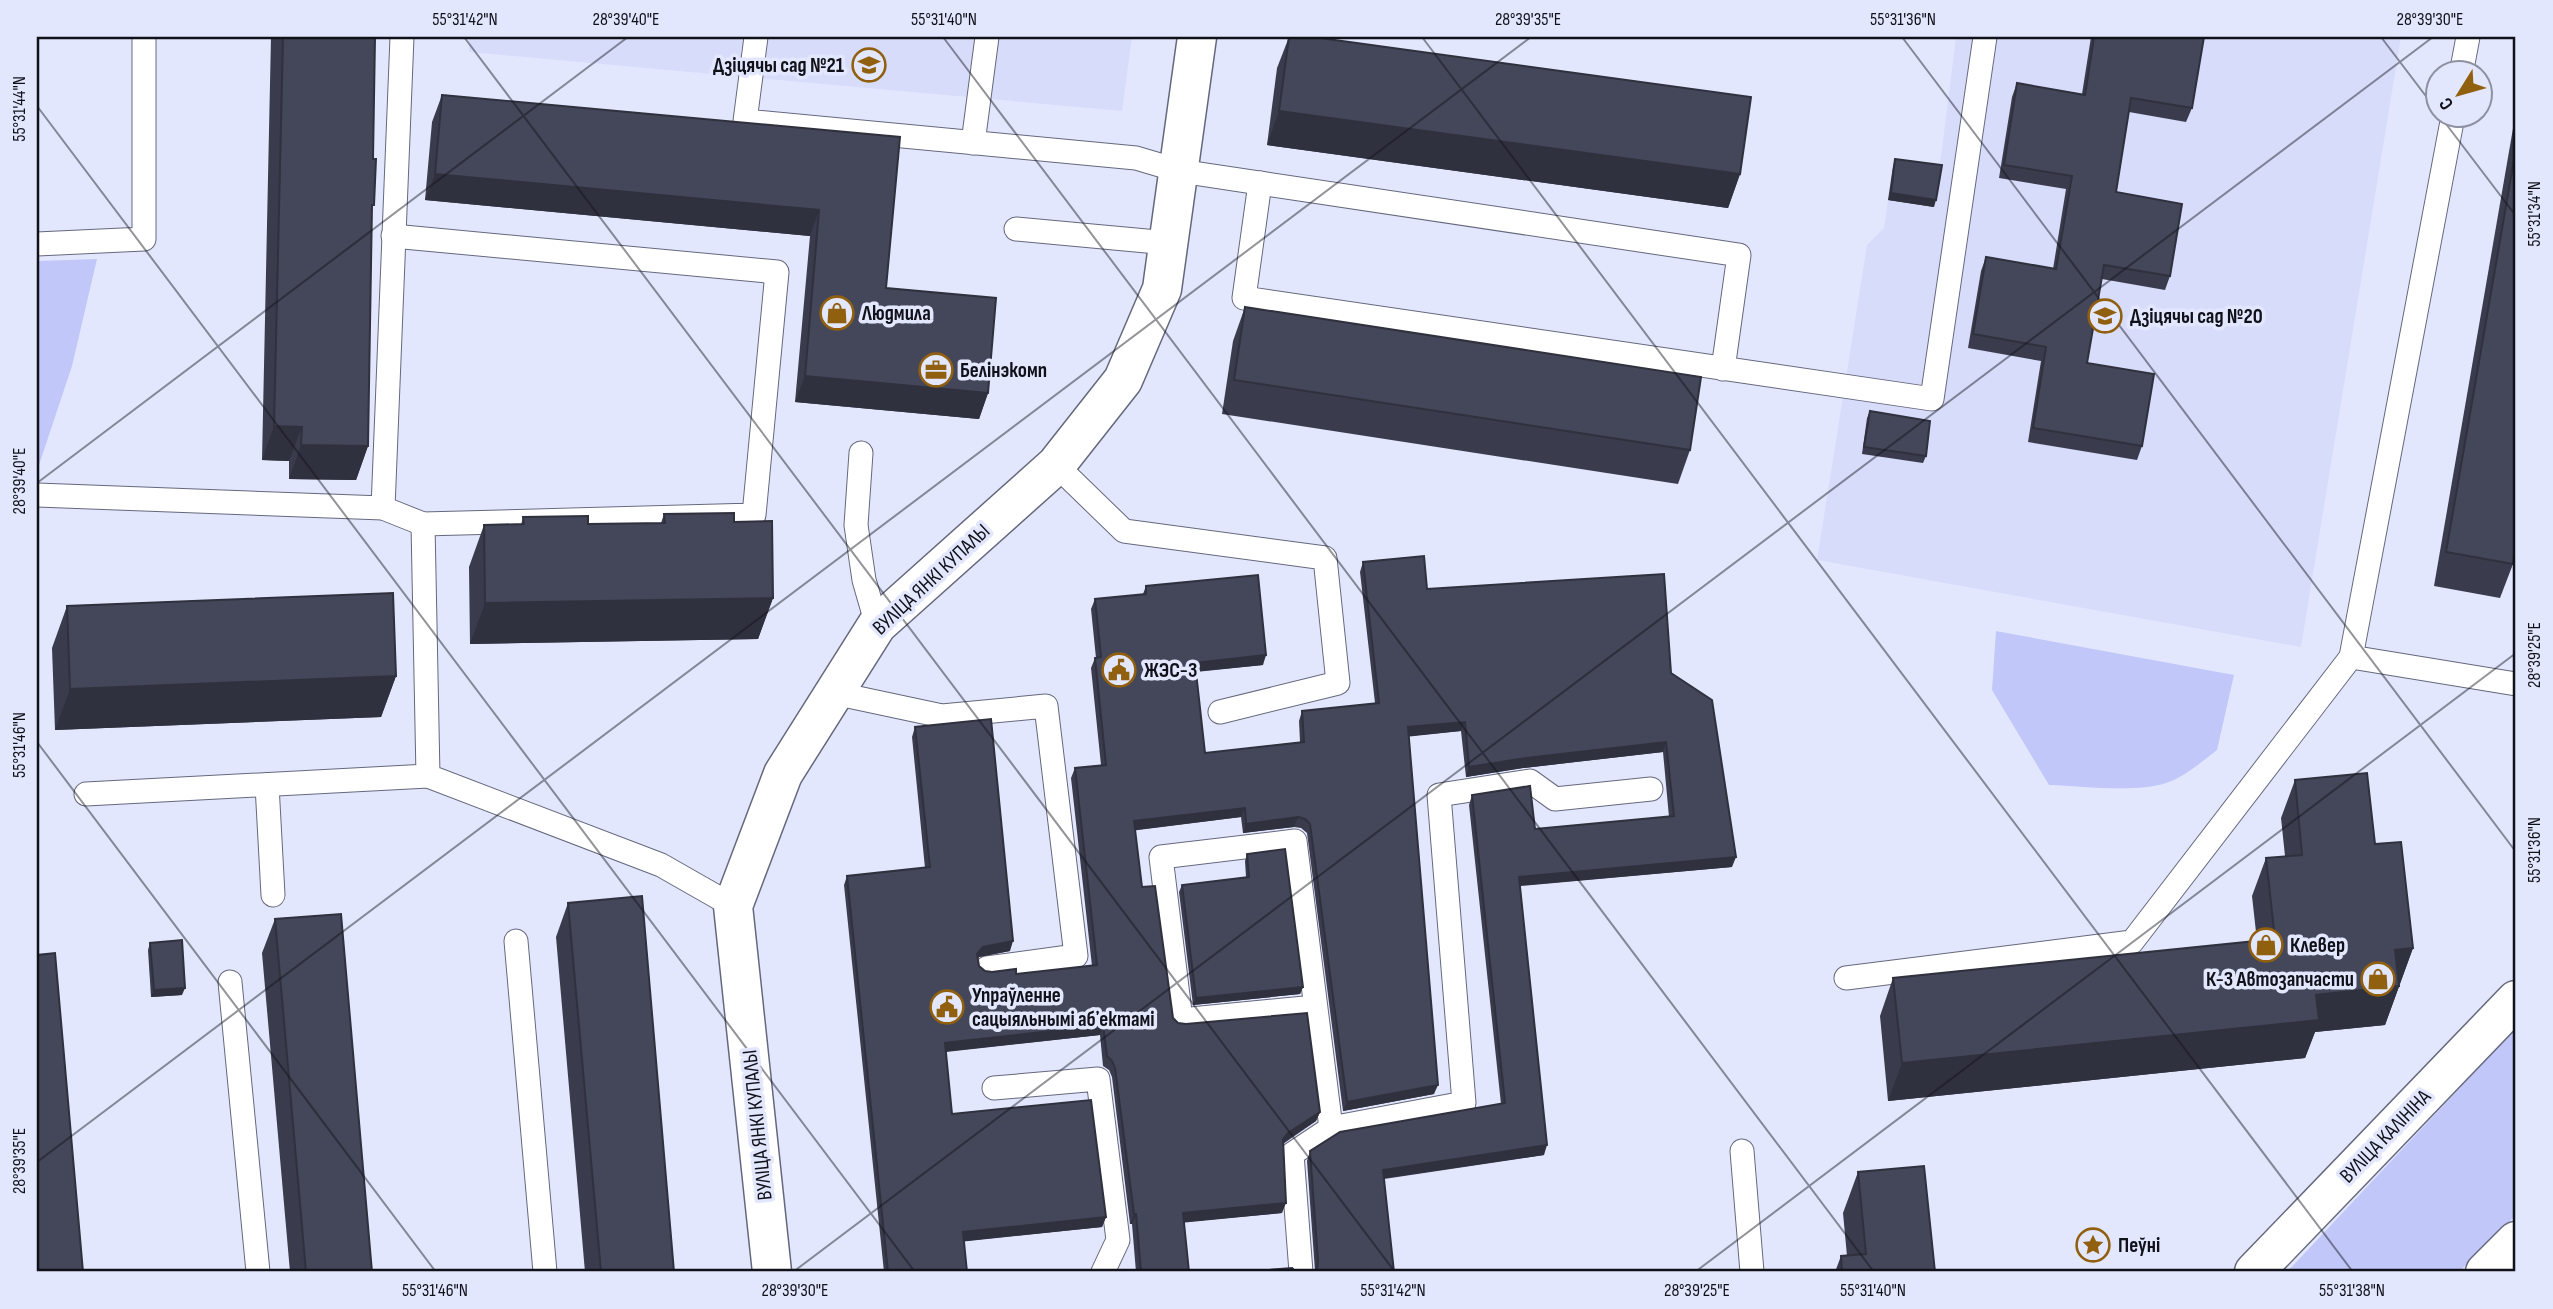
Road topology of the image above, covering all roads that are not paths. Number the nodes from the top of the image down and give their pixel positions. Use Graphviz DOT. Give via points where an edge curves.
graph roads {
  1 [pos="144,37"];
  2 [pos="402,37"];
  3 [pos="756,37"];
  4 [pos="987,37"];
  5 [pos="1197,37"];
  6 [pos="1985,37"];
  7 [pos="2468,37"];
  8 [pos="2464,60"];
  9 [pos="2450,130"];
  10 [pos="973,143"];
  11 [pos="1180,172"];
  12 [pos="1260,183"];
  13 [pos="1016,229"];
  14 [pos="393,236"];
  15 [pos="1168,243"];
  16 [pos="37,244"];
  17 [pos="1723,369"];
  18 [pos="861,453"];
  19 [pos="1056,465"];
  20 [pos="37,495"];
  21 [pos="383,508"];
  22 [pos="423,524"];
  23 [pos="877,625"];
  24 [pos="2351,657"];
  25 [pos="2516,684"];
  26 [pos="834,693"];
  27 [pos="1220,712"];
  28 [pos="428,776"];
  29 [pos="267,785"];
  30 [pos="1651,789"];
  31 [pos="86,794"];
  32 [pos="273,895"];
  33 [pos="733,906"];
  34 [pos="516,941"];
  35 [pos="987,968"];
  36 [pos="1846,978"];
  37 [pos="230,982"];
  38 [pos="2516,1000"];
  39 [pos="1315,1007"];
  40 [pos="994,1088"];
  41 [pos="1331,1128"];
  42 [pos="1742,1151"];
  43 [pos="2516,1241"];
  44 [pos="258,1272"];
  45 [pos="545,1272"];
  46 [pos="772,1272"];
  47 [pos="1103,1272"];
  48 [pos="1301,1272"];
  49 [pos="1752,1272"];
  50 [pos="2254,1272"];
  51 [pos="2485,1272"];
  1 -- 16 [label="lane" via="144,239"];
  2 -- 14 [label="lane"];
  3 -- 10 [label="lane" via="745,121"];
  4 -- 10 [label="lane"];
  5 -- 11 [label="street, ВУЛІЦА ЯНКІ КУПАЛЫ"];
  6 -- 17 [label="lane" via="1932,399"];
  7 -- 8 [label="lane"];
  9 -- 24 [label="lane"];
  10 -- 11 [label="lane" via="1136,158"];
  11 -- 12 [label="lane"];
  11 -- 15 [label="street, ВУЛІЦА ЯНКІ КУПАЛЫ"];
  12 -- 17 [label="lane" via="1244,298"];
  12 -- 17 [label="lane" via="1740,255"];
  13 -- 15 [label="lane"];
  14 -- 21 [label="lane"];
  14 -- 22 [label="lane" via="777,272 754,515"];
  15 -- 19 [label="street, ВУЛІЦА ЯНКІ КУПАЛЫ" via="1162,289 1123,380"];
  18 -- 23 [label="lane" via="856,525"];
  19 -- 23 [label="street, ВУЛІЦА ЯНКІ КУПАЛЫ"];
  19 -- 27 [label="lane" via="1124,531 1325,558 1338,683"];
  20 -- 21 [label="lane"];
  21 -- 22 [label="lane"];
  22 -- 28 [label="lane"];
  23 -- 26 [label="street, ВУЛІЦА ЯНКІ КУПАЛЫ"];
  24 -- 25 [label="lane"];
  24 -- 36 [label="lane" via="2132,942"];
  26 -- 33 [label="street, ВУЛІЦА ЯНКІ КУПАЛЫ" via="783,774"];
  26 -- 35 [label="lane" via="942,716 1046,706 1076,956"];
  28 -- 29 [label="lane"];
  28 -- 33 [label="lane" via="661,865"];
  29 -- 31 [label="lane"];
  29 -- 32 [label="lane"];
  30 -- 41 [label="lane" via="1555,799 1530,781 1439,794 1464,1103"];
  33 -- 46 [label="street, ВУЛІЦА ЯНКІ КУПАЛЫ"];
  34 -- 45 [label="lane"];
  37 -- 44 [label="lane"];
  38 -- 50 [label="street, ВУЛІЦА КАЛІНІНА"];
  39 -- 39 [label="lane" via="1296,841 1161,857 1181,1020"];
  39 -- 41 [label="lane"];
  40 -- 47 [label="lane" via="1098,1079 1118,1240"];
  41 -- 48 [label="lane" via="1292,1154"];
  42 -- 49 [label="lane"];
  43 -- 51 [label="street"];
}
